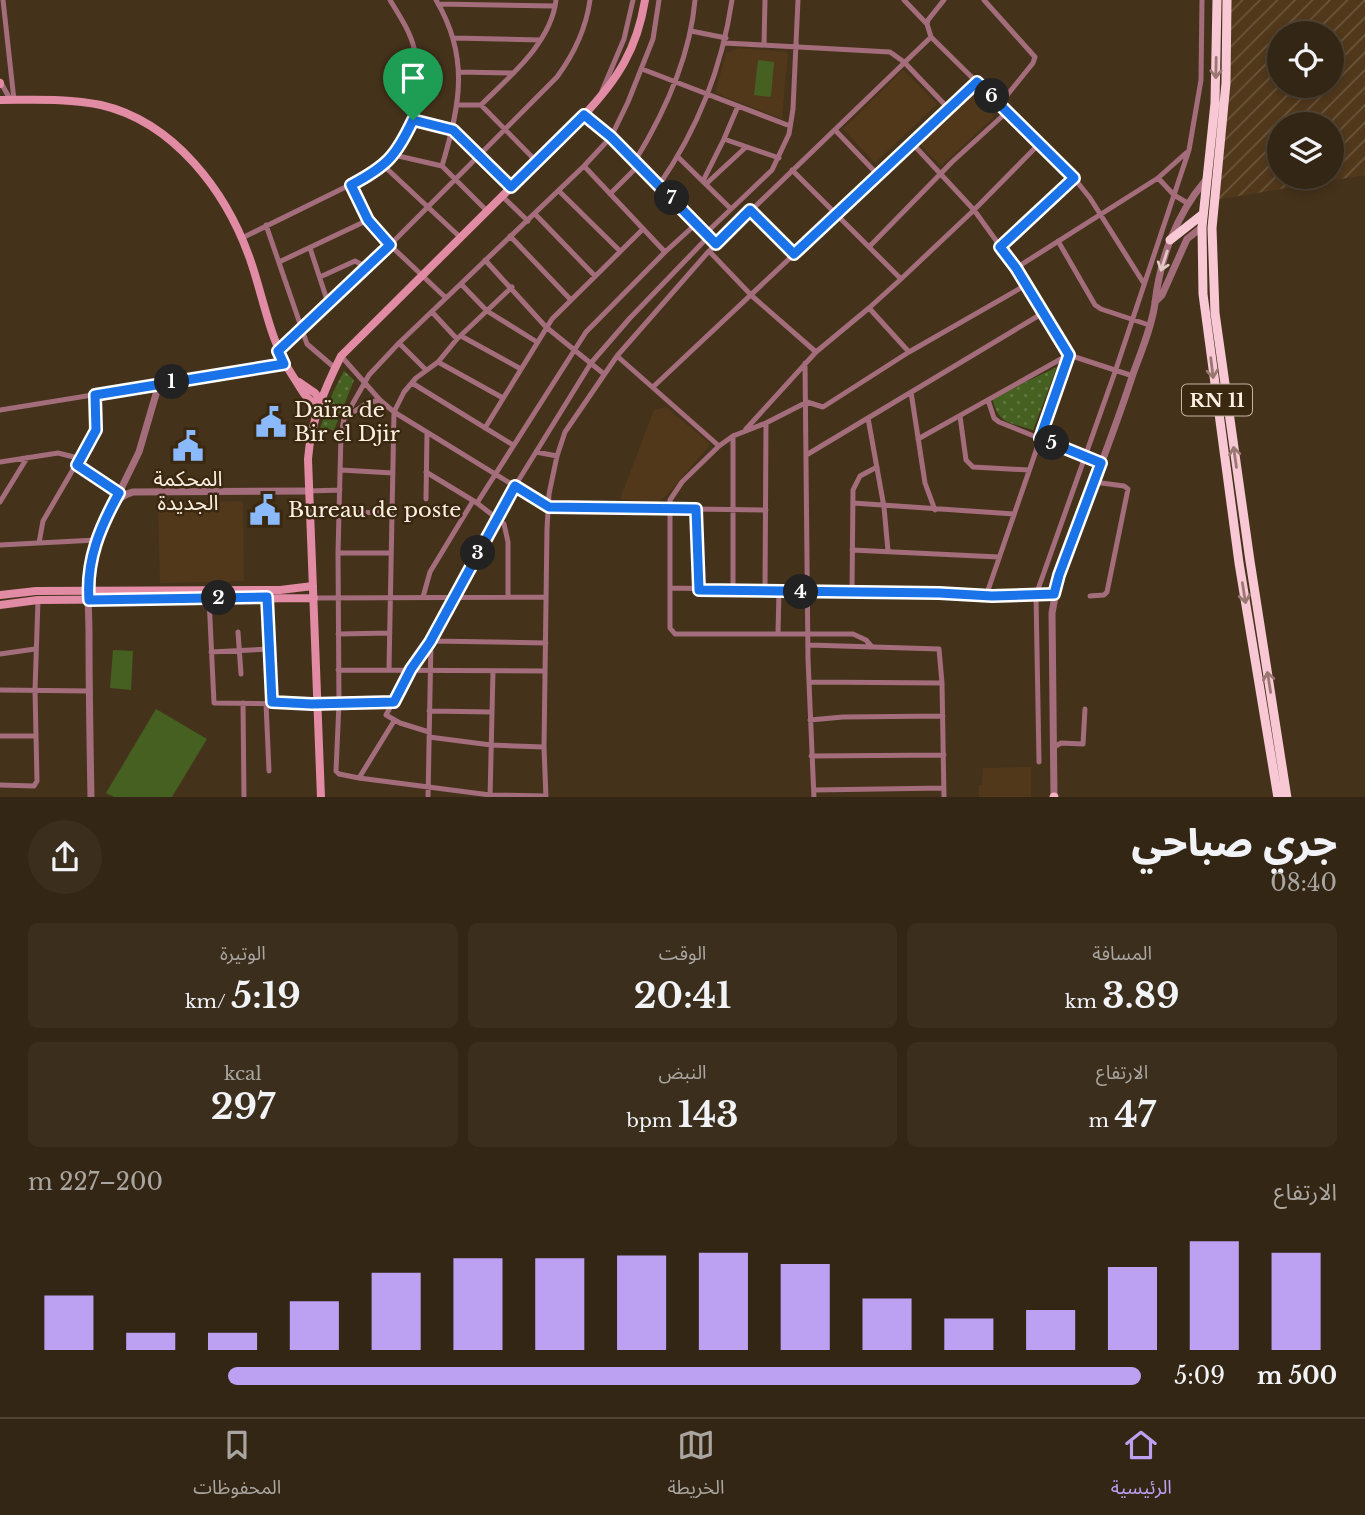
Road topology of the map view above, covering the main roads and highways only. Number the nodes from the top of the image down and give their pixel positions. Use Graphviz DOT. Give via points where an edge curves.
graph roads {
  1 [pos="645,0"];
  2 [pos="1217,0"];
  3 [pos="1227,0"];
  4 [pos="0,100"];
  5 [pos="1203,214"];
  6 [pos="1170,240"];
  7 [pos="333,372"];
  8 [pos="304,388"];
  9 [pos="319,402"];
  10 [pos="314,416"];
  11 [pos="313,586"];
  12 [pos="0,596"];
  13 [pos="89,596"];
  14 [pos="314,598"];
  15 [pos="0,605"];
  16 [pos="321,797"];
  17 [pos="1278,797"];
  18 [pos="1287,797"];
  1 -- 7 [label="main road" via="641,22 617,78 341,356"];
  2 -- 5 [label="highway, RN 11, one-way" via="1215,103"];
  18 -- 3 [label="highway, RN 11, one-way" via="1215,313 1212,228 1226,83"];
  4 -- 8 [label="main road" via="101,105 152,126 181,149 224,205 242,238 278,351"];
  5 -- 6 [label="highway"];
  5 -- 17 [label="highway, RN 11, one-way" via="1203,293 1215,388"];
  7 -- 8 [label="main road" via="317,386"];
  7 -- 9 [label="main road"];
  8 -- 9 [label="main road" via="310,401"];
  8 -- 10 [label="main road"];
  9 -- 10 [label="main road"];
  10 -- 11 [label="main road" via="309,439"];
  11 -- 13 [label="main road"];
  11 -- 14 [label="main road"];
  12 -- 13 [label="main road" via="36,591"];
  13 -- 14 [label="main road"];
  13 -- 15 [label="main road"];
  14 -- 16 [label="main road"];
}
